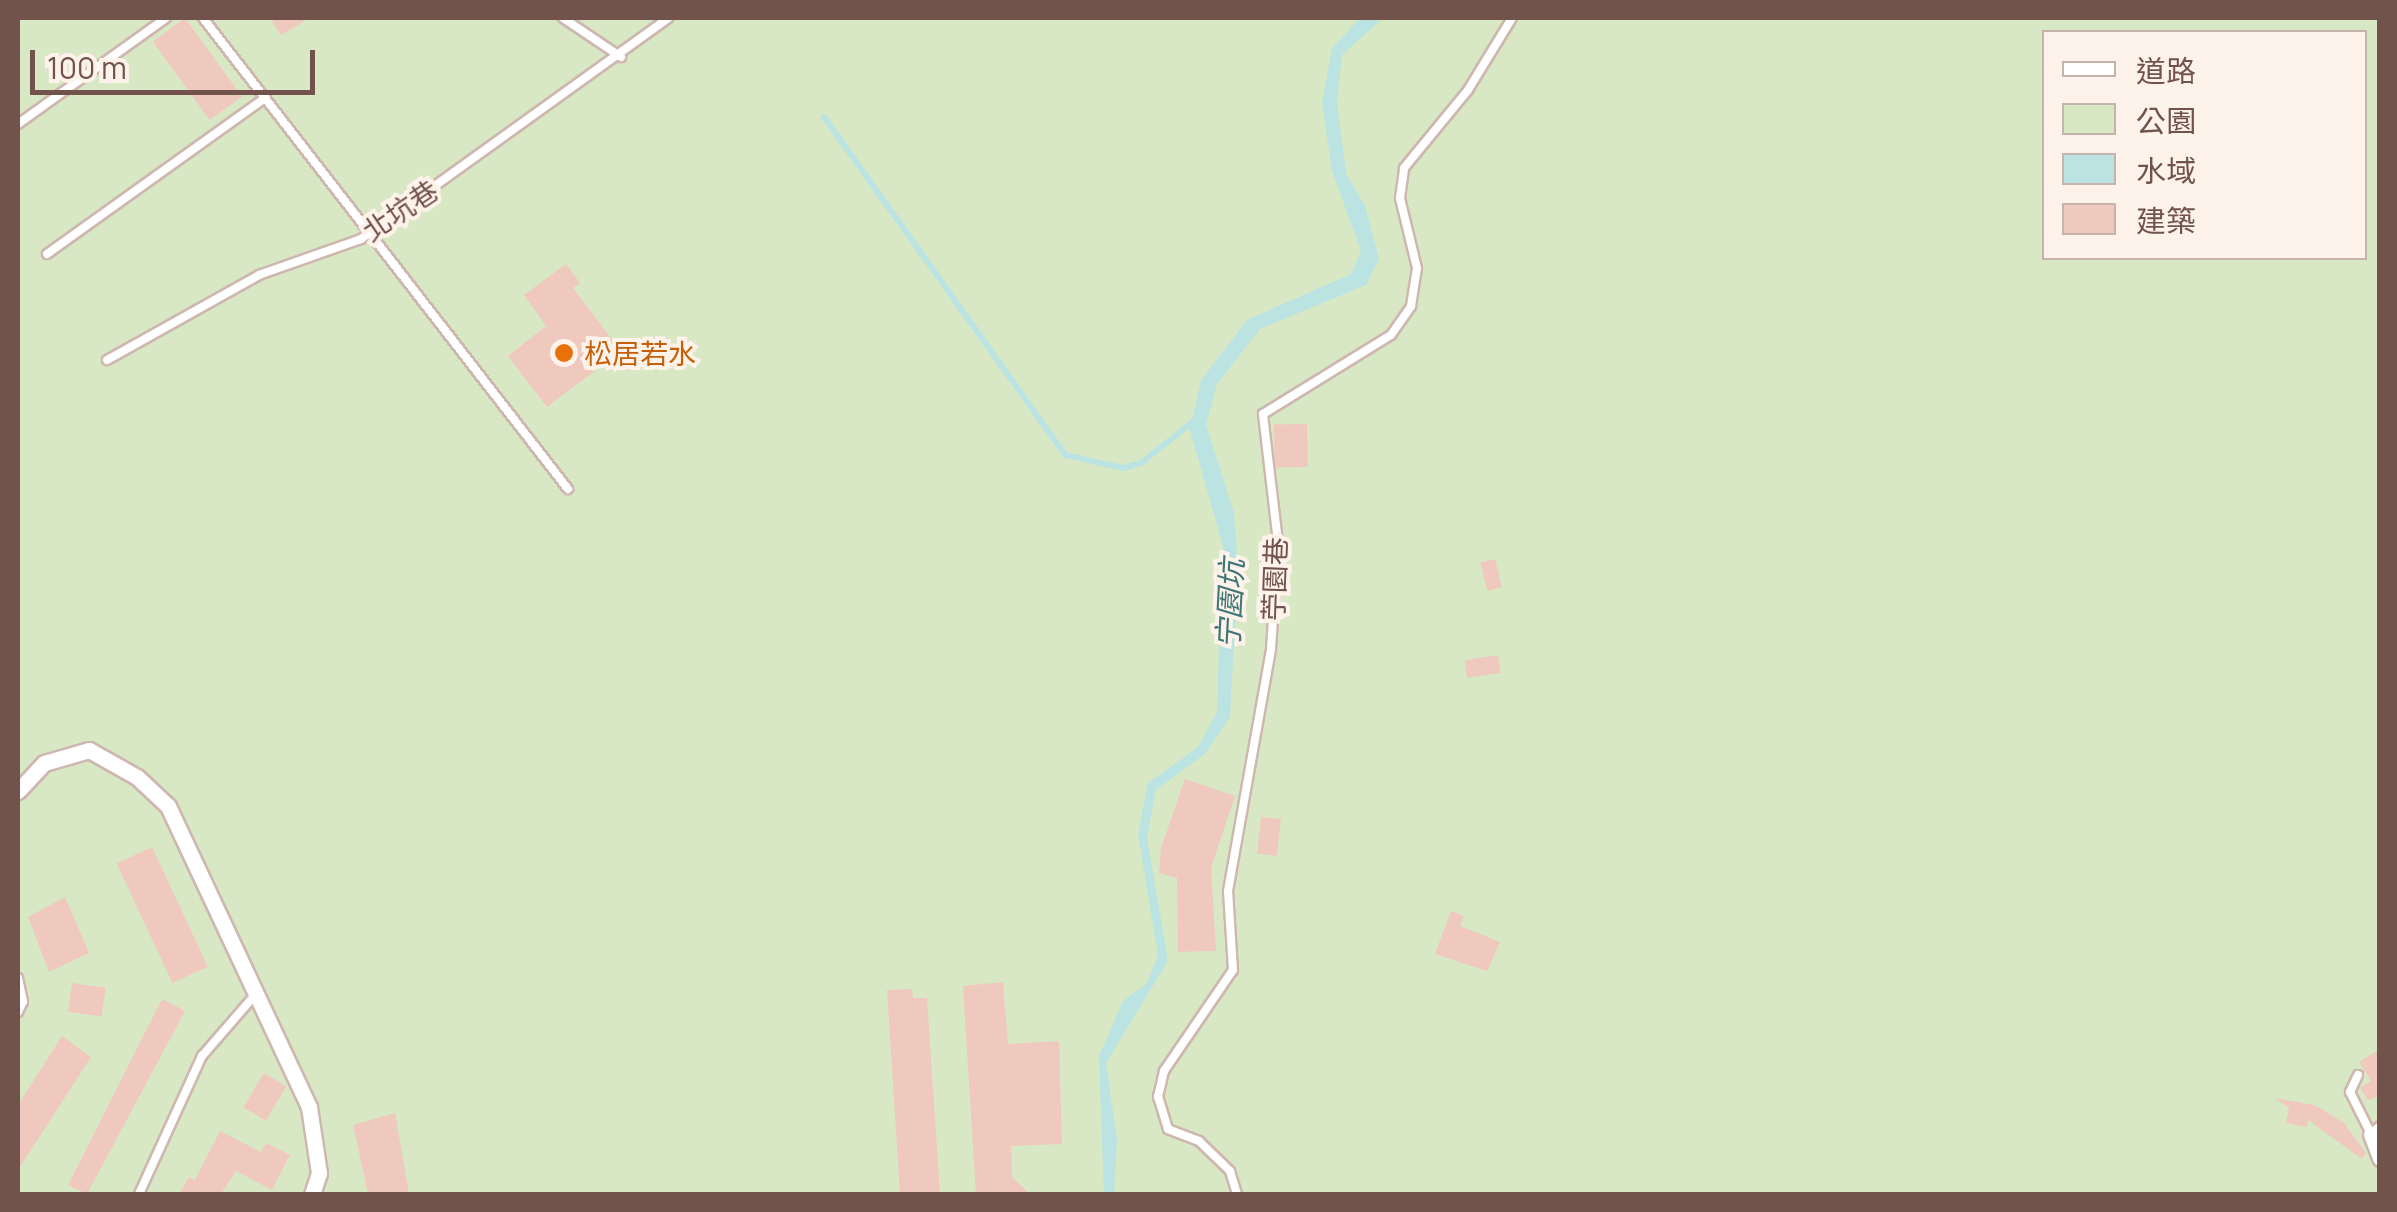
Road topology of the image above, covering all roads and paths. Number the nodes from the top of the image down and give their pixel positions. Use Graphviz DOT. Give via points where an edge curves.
graph roads {
  1 [pos="166,18"];
  2 [pos="203,18"];
  3 [pos="563,18"];
  4 [pos="668,18"];
  5 [pos="1512,18"];
  6 [pos="620,57"];
  7 [pos="266,98"];
  8 [pos="18,124"];
  9 [pos="372,231"];
  10 [pos="47,254"];
  11 [pos="107,360"];
  12 [pos="568,489"];
  13 [pos="18,792"];
  14 [pos="18,978"];
  15 [pos="254,996"];
  16 [pos="18,1012"];
  17 [pos="2358,1075"];
  18 [pos="2375,1130"];
  19 [pos="2380,1158"];
  20 [pos="140,1194"];
  21 [pos="312,1194"];
  22 [pos="1237,1194"];
  1 -- 8 [label="lane"];
  2 -- 7 [label="lane"];
  3 -- 6 [label="lane"];
  4 -- 6 [label="lane, 北坑巷"];
  5 -- 22 [label="lane, 苧園巷" via="1468,90 1404,168 1400,198 1418,268 1411,306 1391,335 1262,414 1278,542 1271,649 1228,892 1233,970 1164,1071 1158,1097 1168,1129 1198,1141 1230,1171"];
  6 -- 9 [label="lane, 北坑巷"];
  7 -- 9 [label="lane"];
  7 -- 10 [label="lane"];
  9 -- 11 [label="lane, 北坑巷" via="259,275"];
  9 -- 12 [label="lane"];
  13 -- 15 [label="street" via="44,763 89,750 137,777 168,806 188,841"];
  14 -- 16 [label="lane"];
  15 -- 20 [label="lane" via="202,1056"];
  15 -- 21 [label="street" via="309,1107 318,1174"];
  17 -- 18 [label="lane" via="2350,1092"];
  18 -- 19 [label="street"];
}
